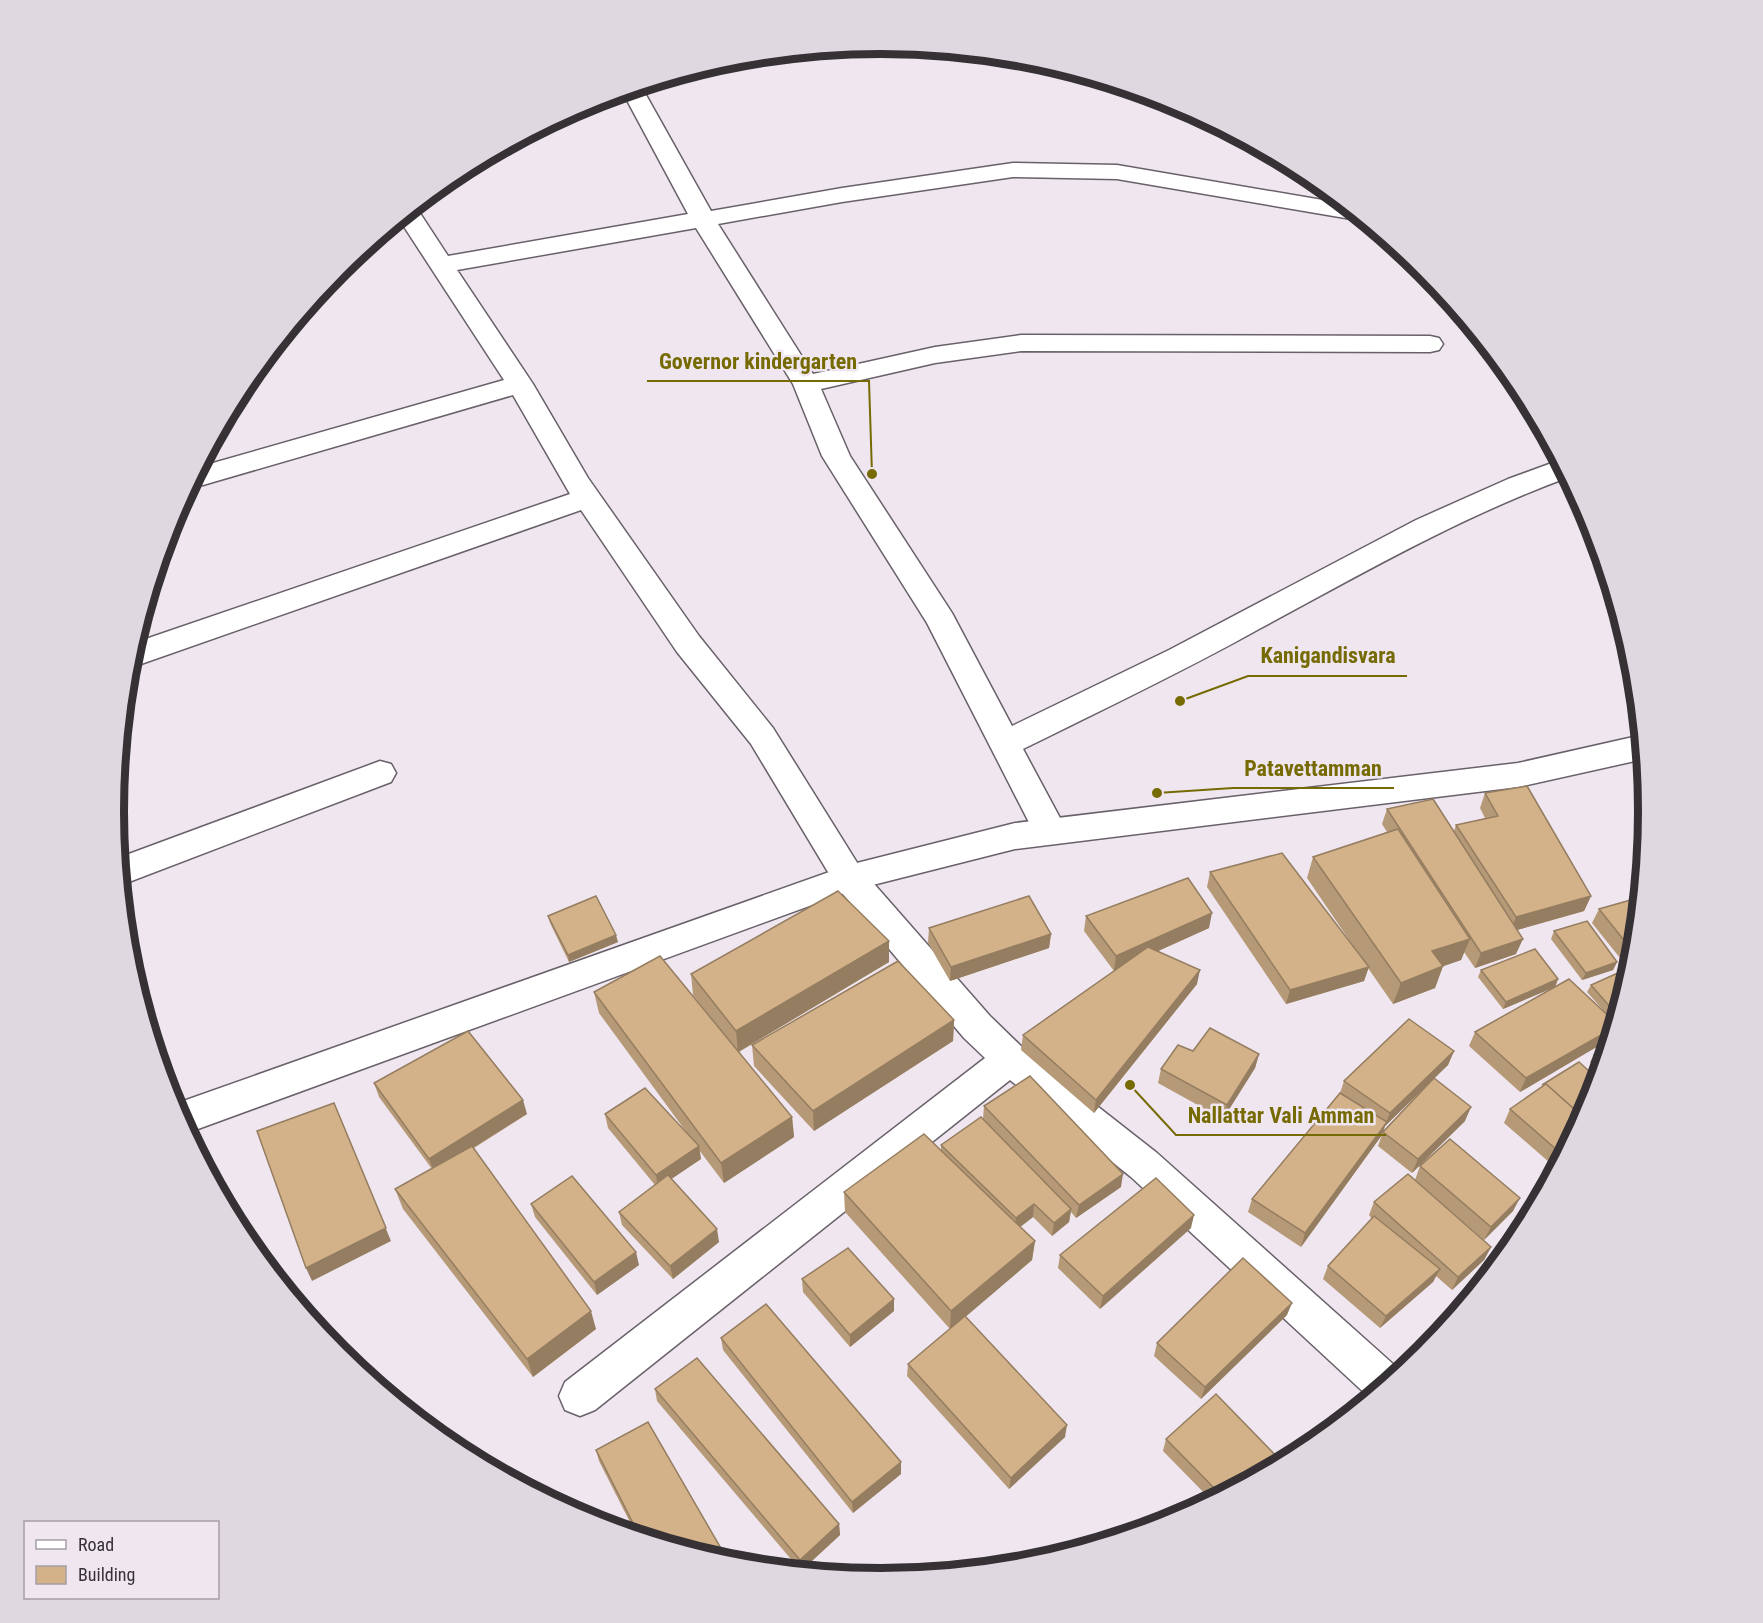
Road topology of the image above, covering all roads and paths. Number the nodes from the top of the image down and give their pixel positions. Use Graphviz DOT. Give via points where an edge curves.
graph roads {
  1 [pos="636,95"];
  2 [pos="1342,210"];
  3 [pos="411,218"];
  4 [pos="703,219"];
  5 [pos="441,265"];
  6 [pos="1430,344"];
  7 [pos="520,384"];
  8 [pos="806,384"];
  9 [pos="1558,470"];
  10 [pos="202,475"];
  11 [pos="587,498"];
  12 [pos="142,652"];
  13 [pos="1004,744"];
  14 [pos="1636,749"];
  15 [pos="380,773"];
  16 [pos="1050,831"];
  17 [pos="127,869"];
  18 [pos="849,878"];
  19 [pos="1010,1059"];
  20 [pos="188,1116"];
  21 [pos="1381,1381"];
  22 [pos="580,1396"];
  1 -- 4 [label="street"];
  2 -- 4 [label="street" via="1117,172 1013,170"];
  3 -- 5 [label="street"];
  4 -- 5 [label="street"];
  4 -- 8 [label="street"];
  5 -- 7 [label="street"];
  6 -- 8 [label="street" via="1021,343 935,355"];
  7 -- 10 [label="street"];
  7 -- 11 [label="street"];
  8 -- 13 [label="street" via="836,456 941,621"];
  9 -- 13 [label="street" via="1512,486 1420,528 1204,645"];
  11 -- 12 [label="street"];
  11 -- 18 [label="street" via="688,644 762,736"];
  13 -- 16 [label="street"];
  14 -- 16 [label="street" via="1518,775"];
  15 -- 17 [label="street"];
  16 -- 18 [label="street" via="1015,836"];
  18 -- 19 [label="street" via="977,1027"];
  18 -- 20 [label="street"];
  19 -- 21 [label="street" via="1144,1165"];
  19 -- 22 [label="street"];
}
